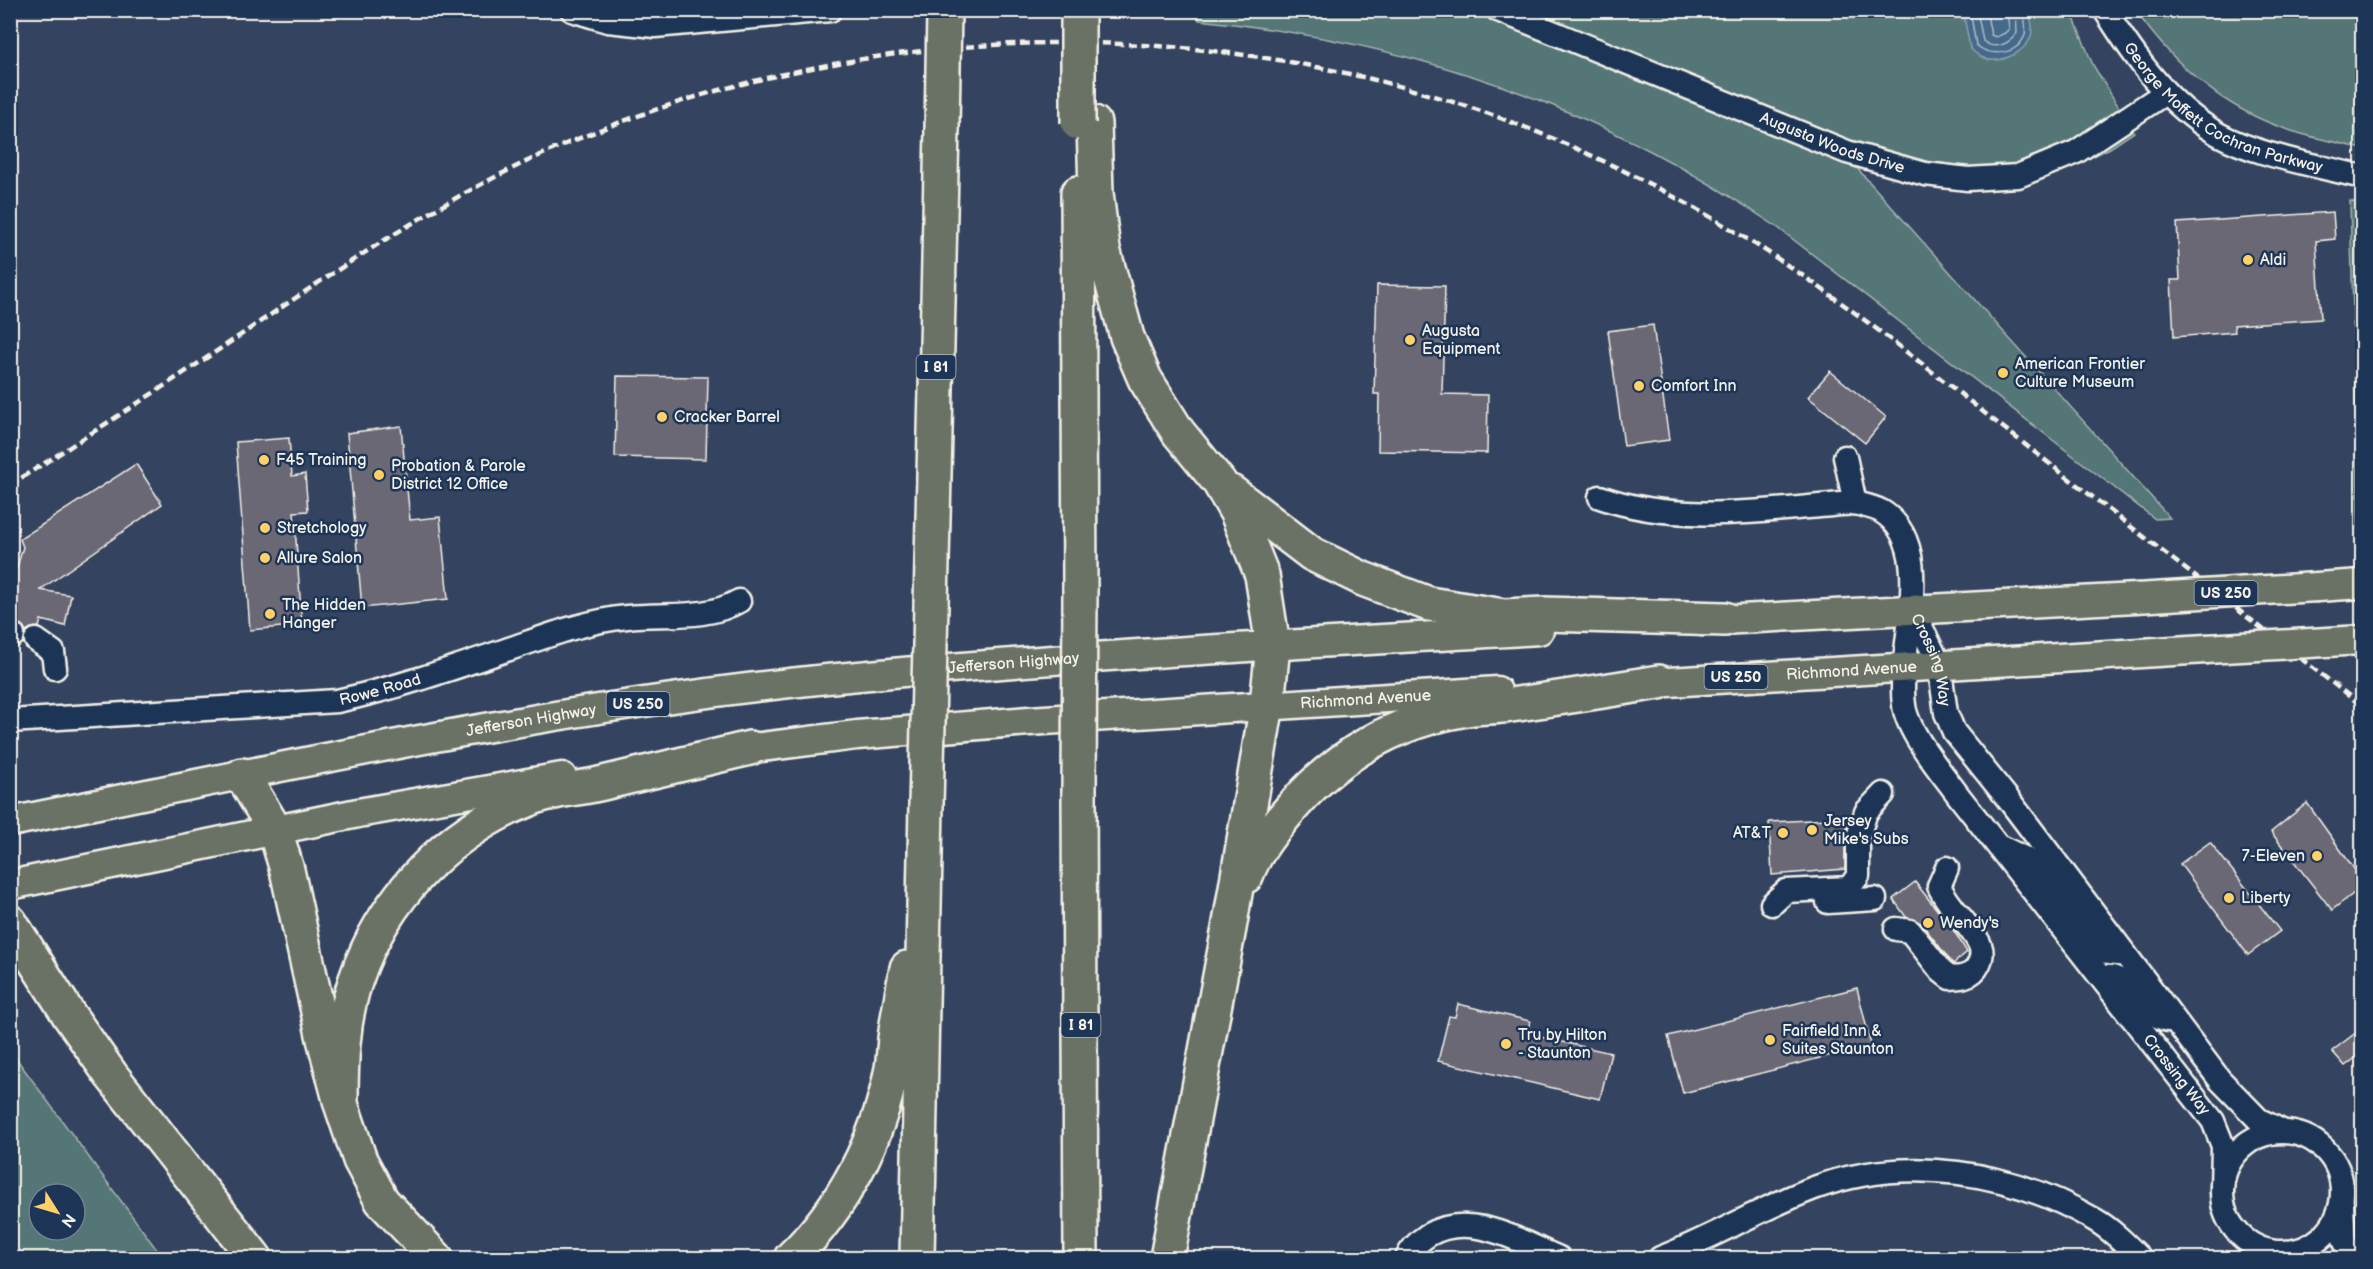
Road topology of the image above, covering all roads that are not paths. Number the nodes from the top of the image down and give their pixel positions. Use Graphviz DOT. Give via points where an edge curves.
graph roads {
  1 [pos="572,10"];
  2 [pos="830,10"];
  3 [pos="944,10"];
  4 [pos="1078,10"];
  5 [pos="1085,10"];
  6 [pos="1498,10"];
  7 [pos="2105,10"];
  8 [pos="2165,93"];
  9 [pos="1086,123"];
  10 [pos="2362,177"];
  11 [pos="1845,457"];
  12 [pos="1219,482"];
  13 [pos="1600,497"];
  14 [pos="1855,503"];
  15 [pos="2362,584"];
  16 [pos="739,601"];
  17 [pos="1912,609"];
  18 [pos="1725,619"];
  19 [pos="36,640"];
  20 [pos="2362,640"];
  21 [pos="1273,646"];
  22 [pos="1939,664"];
  23 [pos="1904,667"];
  24 [pos="55,668"];
  25 [pos="1659,682"];
  26 [pos="1267,704"];
  27 [pos="10,721"];
  28 [pos="750,748"];
  29 [pos="242,775"];
  30 [pos="1884,794"];
  31 [pos="10,822"];
  32 [pos="275,830"];
  33 [pos="1997,845"];
  34 [pos="926,863"];
  35 [pos="1947,868"];
  36 [pos="10,885"];
  37 [pos="1875,899"];
  38 [pos="10,922"];
  39 [pos="1230,923"];
  40 [pos="1896,928"];
  41 [pos="2125,954"];
  42 [pos="10,968"];
  43 [pos="2098,976"];
  44 [pos="69,1015"];
  45 [pos="2176,1021"];
  46 [pos="341,1104"];
  47 [pos="2284,1132"];
  48 [pos="2222,1190"];
  49 [pos="2342,1194"];
  50 [pos="2289,1255"];
  51 [pos="255,1258"];
  52 [pos="436,1258"];
  53 [pos="791,1258"];
  54 [pos="917,1258"];
  55 [pos="1081,1258"];
  56 [pos="1167,1258"];
  57 [pos="1407,1258"];
  58 [pos="1559,1258"];
  59 [pos="1660,1258"];
  60 [pos="2140,1258"];
  61 [pos="2351,1258"];
  1 -- 2 [label="street" via="608,21 655,26"];
  3 -- 34 [label="highway, I 81, bridge"];
  4 -- 9 [label="highway, I 81, bridge"];
  5 -- 9 [label="highway"];
  6 -- 8 [label="street, Augusta Woods Drive" via="1847,152 1925,174 1968,179 2018,176 2076,152"];
  7 -- 8 [label="street, George Moffett Cochran Parkway"];
  8 -- 10 [label="street, George Moffett Cochran Parkway" via="2196,119 2234,141"];
  9 -- 12 [label="highway" via="1103,249 1127,337 1145,379 1173,424"];
  9 -- 55 [label="highway, I 81, bridge" via="1079,792"];
  11 -- 14 [label="street"];
  12 -- 18 [label="highway" via="1312,554 1429,604 1504,616"];
  12 -- 21 [label="highway" via="1258,561"];
  13 -- 14 [label="street" via="1646,510 1687,514"];
  14 -- 17 [label="street" via="1883,512 1903,534 1910,561"];
  15 -- 17 [label="main road, US 250, bridge"];
  16 -- 27 [label="street, Rowe Road" via="726,609 580,625 388,689 319,703"];
  17 -- 18 [label="main road, US 250"];
  17 -- 22 [label="street, Crossing Way"];
  17 -- 23 [label="street, Crossing Way"];
  18 -- 21 [label="main road, US 250"];
  19 -- 24 [label="street" via="53,652"];
  20 -- 22 [label="main road, Richmond Avenue / US 250, bridge"];
  21 -- 26 [label="highway"];
  21 -- 29 [label="main road, Jefferson Highway / US 250" via="803,682 507,724"];
  22 -- 23 [label="main road, Richmond Avenue / US 250"];
  22 -- 41 [label="street, Crossing Way" via="1946,713 1954,732"];
  23 -- 25 [label="main road, Richmond Avenue / US 250"];
  23 -- 33 [label="street, Crossing Way" via="1904,707 1919,740"];
  25 -- 26 [label="main road, Richmond Avenue / US 250"];
  25 -- 39 [label="highway" via="1507,706 1461,709 1414,722 1360,747 1309,788 1267,836 1250,865"];
  26 -- 28 [label="main road, US 250" via="880,733"];
  26 -- 39 [label="highway"];
  28 -- 32 [label="main road, US 250" via="480,791"];
  28 -- 46 [label="highway" via="534,797 488,819 432,860 387,913 355,983 341,1057"];
  29 -- 31 [label="main road, Jefferson Highway / US 250"];
  29 -- 32 [label="highway"];
  30 -- 37 [label="street" via="1866,812 1858,837 1858,876 1849,888 1786,891 1772,904"];
  32 -- 36 [label="main road, US 250"];
  32 -- 46 [label="highway"];
  33 -- 41 [label="street" via="2037,867 2094,945 2113,955"];
  33 -- 43 [label="street, Crossing Way"];
  34 -- 53 [label="highway" via="892,1068 880,1116 832,1212"];
  34 -- 54 [label="highway, I 81"];
  35 -- 40 [label="street" via="1939,886 1980,945 1982,956 1976,968 1966,976 1950,978 1910,931"];
  38 -- 44 [label="highway"];
  39 -- 56 [label="highway"];
  41 -- 45 [label="street, Crossing Way"];
  42 -- 44 [label="highway"];
  43 -- 45 [label="street" via="2123,982 2154,1015"];
  43 -- 48 [label="street, Crossing Way" via="2213,1121 2223,1146"];
  44 -- 51 [label="highway" via="111,1075"];
  45 -- 47 [label="street, Crossing Way" via="2241,1102 2259,1120"];
  46 -- 52 [label="highway" via="360,1160 382,1201"];
  47 -- 48 [label="street" via="2258,1137 2237,1153 2226,1170"];
  47 -- 49 [label="street" via="2310,1139 2330,1156"];
  48 -- 50 [label="street" via="2227,1216 2238,1232 2254,1245"];
  49 -- 50 [label="street" via="2335,1219 2317,1240"];
  49 -- 61 [label="street" via="2344,1239"];
  57 -- 58 [label="street" via="1422,1239 1442,1228 1465,1226 1501,1233"];
  59 -- 60 [label="street" via="1813,1188 1851,1177 1913,1171 1975,1175 2055,1199 2097,1221"];
}
